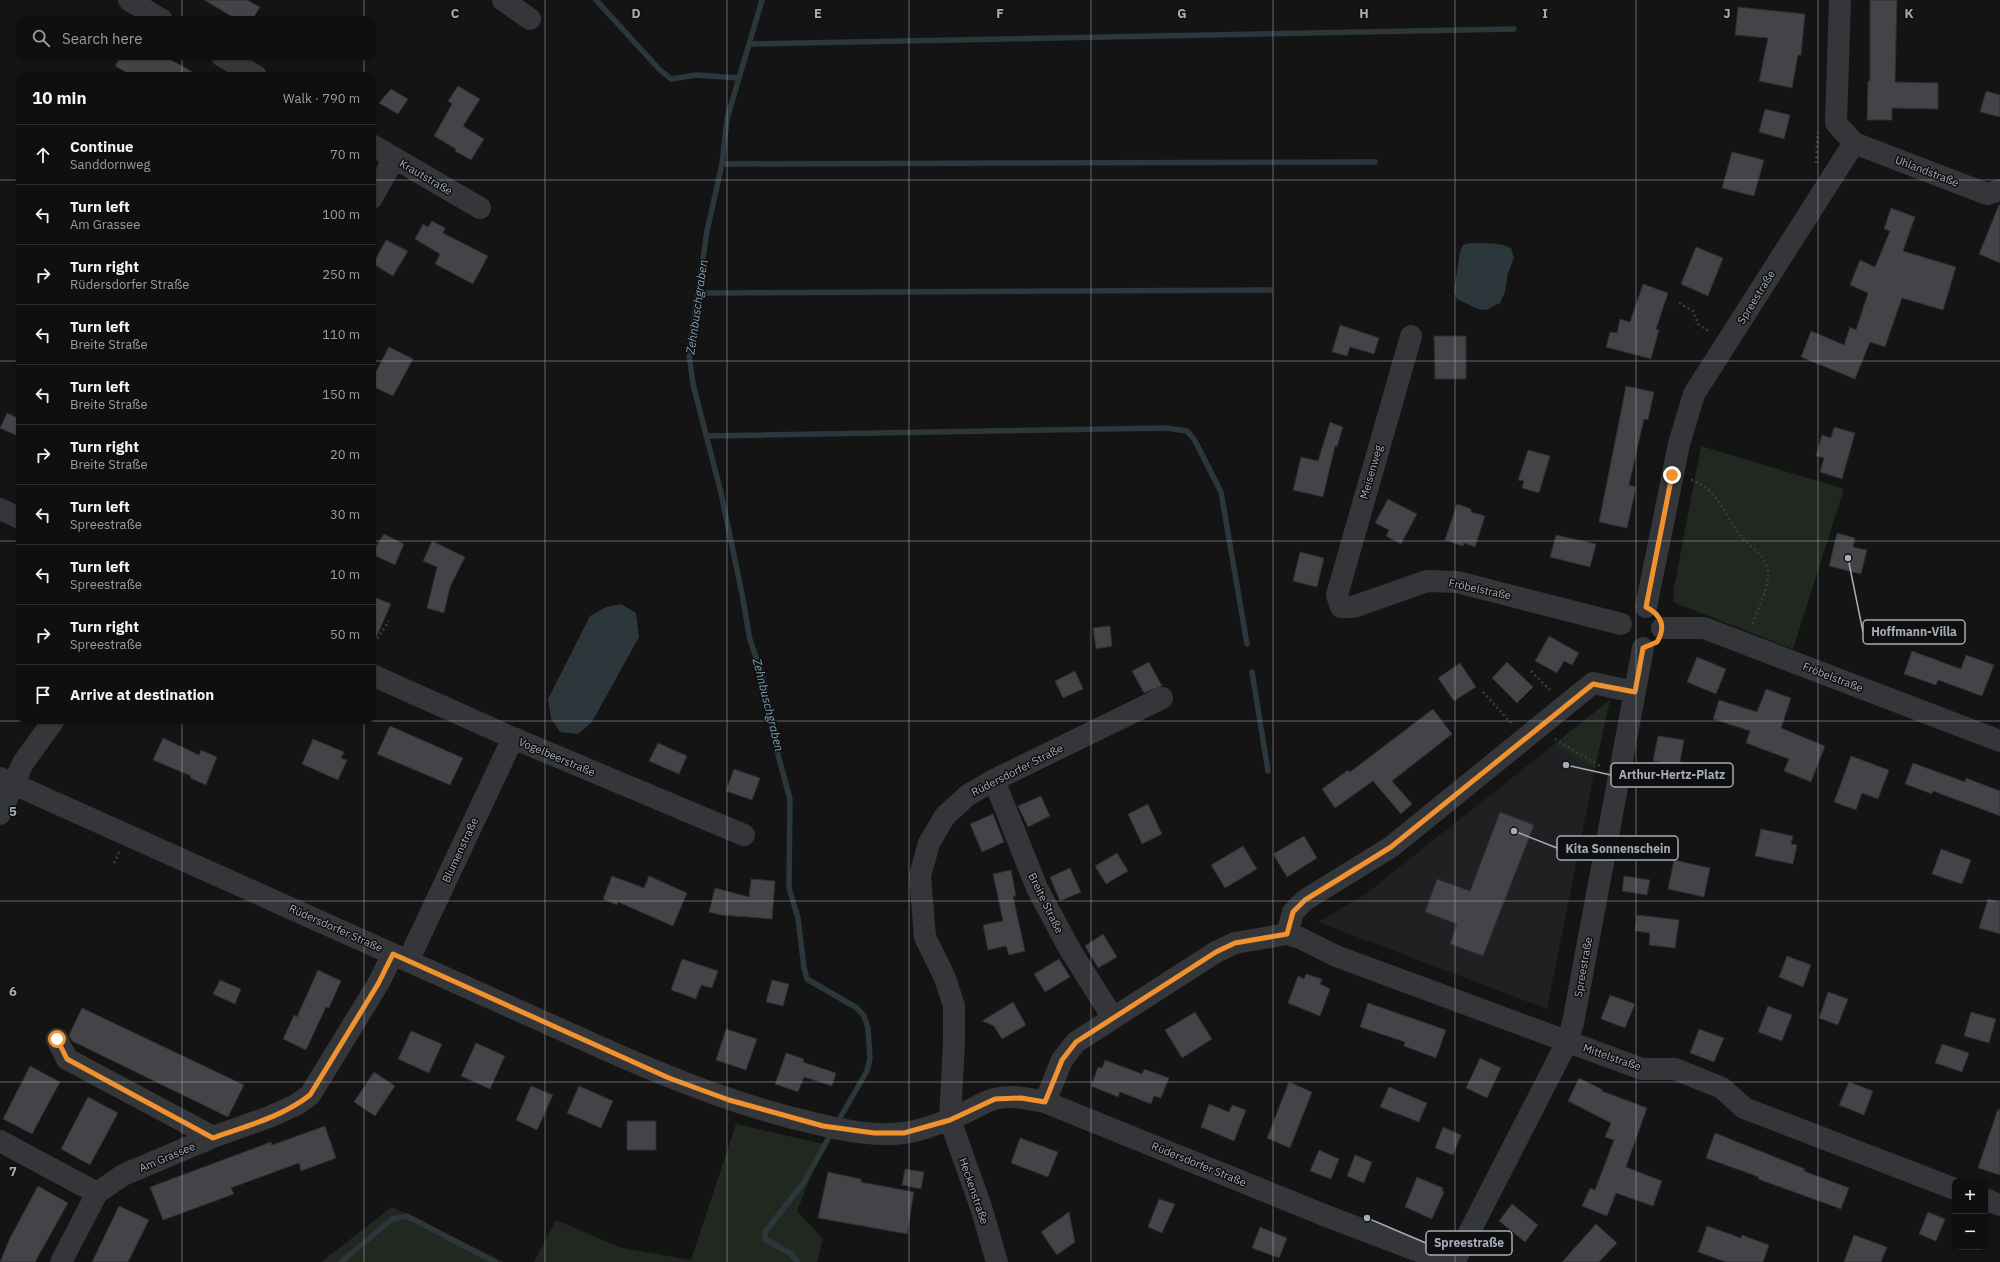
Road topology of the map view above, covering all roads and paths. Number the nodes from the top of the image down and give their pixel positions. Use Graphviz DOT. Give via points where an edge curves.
graph roads {
  1 [pos="128,0"];
  2 [pos="503,0"];
  3 [pos="1840,0"];
  4 [pos="155,16"];
  5 [pos="530,19"];
  6 [pos="229,60"];
  7 [pos="249,72"];
  8 [pos="1854,143"];
  9 [pos="376,147"];
  10 [pos="394,158"];
  11 [pos="2000,190"];
  12 [pos="376,191"];
  13 [pos="480,208"];
  14 [pos="1679,304"];
  15 [pos="1411,336"];
  16 [pos="1726,343"];
  17 [pos="1672,475"];
  18 [pos="0,509"];
  19 [pos="16,516"];
  20 [pos="1341,607"];
  21 [pos="1646,607"];
  22 [pos="389,621"];
  23 [pos="1620,624"];
  24 [pos="1662,628"];
  25 [pos="376,641"];
  26 [pos="1745,644"];
  27 [pos="1643,648"];
  28 [pos="1531,671"];
  29 [pos="376,678"];
  30 [pos="1484,692"];
  31 [pos="1635,692"];
  32 [pos="1162,698"];
  33 [pos="1566,705"];
  34 [pos="51,724"];
  35 [pos="1531,734"];
  36 [pos="513,738"];
  37 [pos="2000,741"];
  38 [pos="1619,774"];
  39 [pos="994,780"];
  40 [pos="7,781"];
  41 [pos="0,814"];
  42 [pos="744,835"];
  43 [pos="1287,934"];
  44 [pos="401,958"];
  45 [pos="1113,1018"];
  46 [pos="57,1039"];
  47 [pos="1567,1042"];
  48 [pos="1045,1102"];
  49 [pos="950,1120"];
  50 [pos="213,1138"];
  51 [pos="0,1141"];
  52 [pos="1952,1187"];
  53 [pos="97,1193"];
  54 [pos="1988,1200"];
  55 [pos="2000,1205"];
  56 [pos="61,1262"];
  57 [pos="997,1262"];
  58 [pos="1447,1262"];
  59 [pos="1454,1262"];
  1 -- 4 [label="street"];
  2 -- 5 [label="street"];
  3 -- 8 [label="street" via="1836,123"];
  6 -- 7 [label="street"];
  8 -- 11 [label="street, Uhlandstraße" via="1987,194"];
  8 -- 16 [label="street, Spreestraße"];
  9 -- 10 [label="street, Krautstraße"];
  10 -- 12 [label="street"];
  10 -- 13 [label="street, Krautstraße"];
  14 -- 16 [label="path" via="1693,311 1698,324"];
  15 -- 20 [label="street, Meisenweg" via="1336,595"];
  16 -- 17 [label="street, Spreestraße" via="1694,394"];
  17 -- 21 [label="street, Spreestraße"];
  17 -- 26 [label="path" via="1699,482 1717,497 1741,536 1765,558 1768,573 1766,586"];
  18 -- 19 [label="street"];
  20 -- 23 [label="street, Fröbelstraße" via="1353,607 1427,581 1456,582"];
  21 -- 23 [label="street" via="1633,608 1623,617"];
  21 -- 24 [label="street" via="1655,611 1661,618"];
  22 -- 25 [label="path"];
  23 -- 27 [label="street" via="1626,642 1634,647"];
  24 -- 26 [label="street, Fröbelstraße" via="1704,628"];
  24 -- 27 [label="street" via="1657,642"];
  26 -- 37 [label="street, Fröbelstraße"];
  27 -- 31 [label="street, Spreestraße"];
  28 -- 33 [label="path"];
  29 -- 36 [label="street, Vogelbeerstraße"];
  30 -- 35 [label="path"];
  31 -- 33 [label="street" via="1593,684"];
  31 -- 38 [label="street, Spreestraße"];
  32 -- 39 [label="street, Rüdersdorfer Straße"];
  33 -- 35 [label="street"];
  34 -- 40 [label="street"];
  35 -- 38 [label="path" via="1600,766 1601,769"];
  35 -- 43 [label="street" via="1391,847 1305,900 1293,912"];
  36 -- 42 [label="street, Vogelbeerstraße"];
  36 -- 44 [label="street, Blumenstraße"];
  38 -- 47 [label="street, Spreestraße" via="1573,1023"];
  39 -- 45 [label="street, Breite Straße" via="1037,888 1069,948"];
  39 -- 49 [label="street, Rüdersdorfer Straße" via="968,795 945,816 929,843 920,876 925,937 945,978 954,1006"];
  40 -- 41 [label="street"];
  40 -- 44 [label="street, Rüdersdorfer Straße"];
  43 -- 45 [label="street" via="1235,943 1216,952"];
  43 -- 47 [label="street, Mittelstraße" via="1336,956"];
  44 -- 49 [label="street, Rüdersdorfer Straße" via="669,1078 729,1100 823,1126 874,1133 904,1133"];
  44 -- 50 [label="street, Am Grassee" via="378,984 310,1095 283,1112"];
  45 -- 48 [label="street" via="1076,1042 1065,1055"];
  46 -- 50 [label="street" via="67,1059"];
  47 -- 52 [label="street, Mittelstraße" via="1642,1069 1675,1069 1722,1088 1744,1108"];
  47 -- 59 [label="street, Spreestraße"];
  48 -- 49 [label="street, Rüdersdorfer Straße" via="1021,1098 995,1099"];
  48 -- 58 [label="street, Rüdersdorfer Straße"];
  49 -- 57 [label="street, Heckenstraße" via="981,1207"];
  50 -- 53 [label="street, Am Grassee" via="122,1175"];
  51 -- 53 [label="street"];
  53 -- 56 [label="street, Am Grassee"];
  54 -- 55 [label="street"];
}
